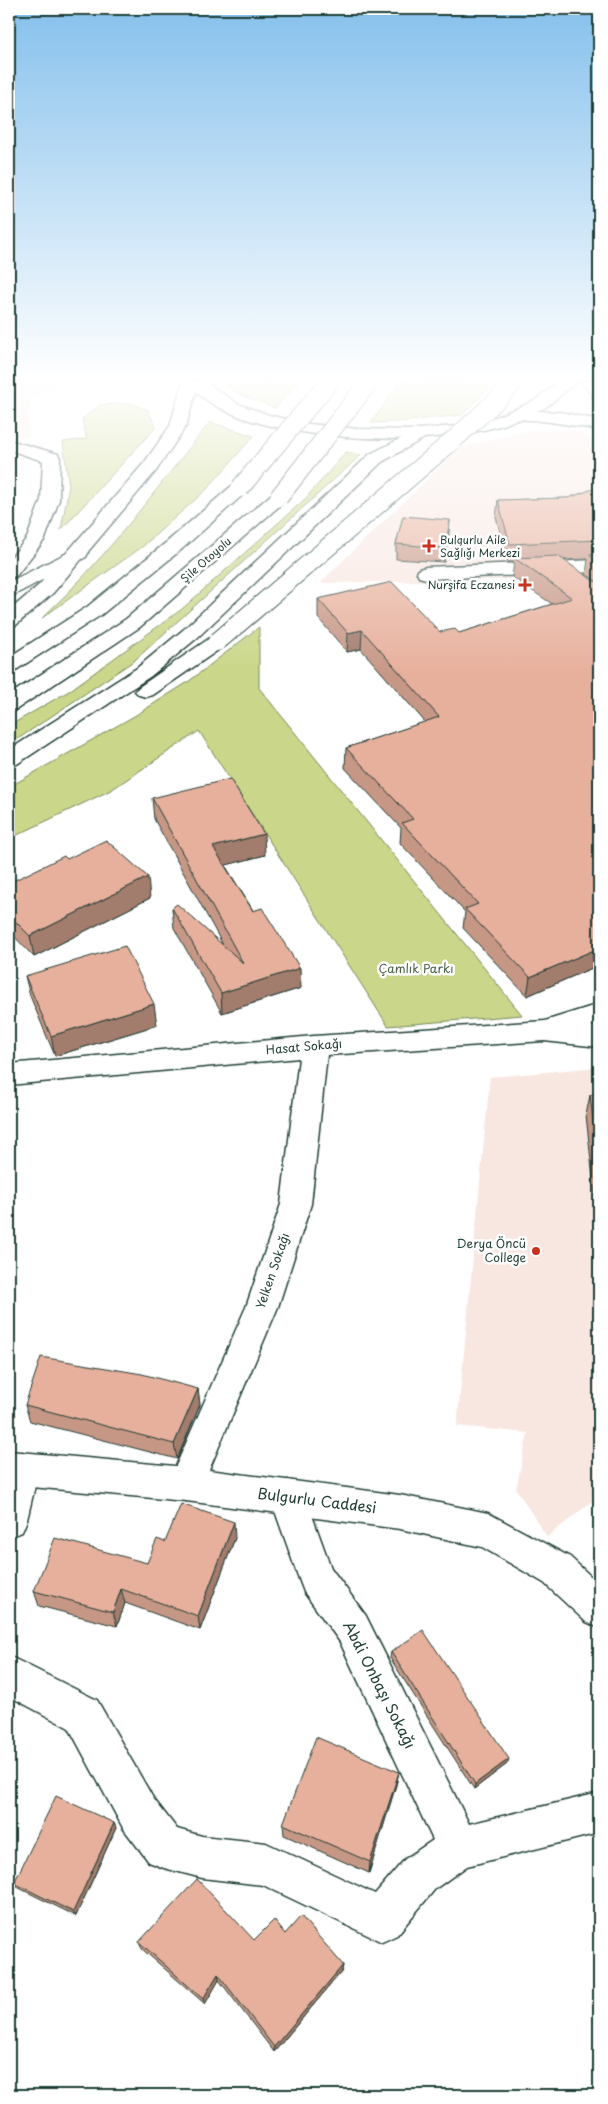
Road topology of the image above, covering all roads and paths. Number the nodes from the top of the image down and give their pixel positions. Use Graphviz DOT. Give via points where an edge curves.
graph roads {
  1 [pos="51,479"];
  2 [pos="140,479"];
  3 [pos="247,479"];
  4 [pos="293,479"];
  5 [pos="354,479"];
  6 [pos="408,479"];
  7 [pos="78,553"];
  8 [pos="599,566"];
  9 [pos="560,567"];
  10 [pos="9,572"];
  11 [pos="426,573"];
  12 [pos="582,582"];
  13 [pos="9,590"];
  14 [pos="9,621"];
  15 [pos="9,666"];
  16 [pos="9,704"];
  17 [pos="9,760"];
  18 [pos="9,771"];
  19 [pos="599,1014"];
  20 [pos="544,1031"];
  21 [pos="599,1037"];
  22 [pos="314,1046"];
  23 [pos="9,1074"];
  24 [pos="15,1469"];
  25 [pos="186,1484"];
  26 [pos="288,1497"];
  27 [pos="9,1520"];
  28 [pos="599,1609"];
  29 [pos="9,1675"];
  30 [pos="599,1813"];
  31 [pos="458,1847"];
  1 -- 10 [label="main road" via="50,500 36,540"];
  2 -- 7 [label="main road"];
  3 -- 15 [label="main road, bridge" via="176,545 94,611"];
  4 -- 16 [label="main road, Şile Otoyolu, bridge" via="279,497 133,623"];
  5 -- 17 [label="main road" via="190,634 144,672"];
  6 -- 18 [label="main road, bridge" via="217,642 115,713"];
  7 -- 13 [label="main road"];
  7 -- 14 [label="main road" via="46,589"];
  8 -- 9 [label="main road"];
  9 -- 11 [label="main road"];
  9 -- 12 [label="main road"];
  19 -- 20 [label="main road"];
  20 -- 21 [label="main road, Hasat Sokağı"];
  20 -- 22 [label="main road, Hasat Sokağı"];
  22 -- 23 [label="main road, Hasat Sokağı"];
  22 -- 25 [label="main road, Yelken Sokağı" via="296,1204 262,1307"];
  24 -- 25 [label="main road, Bulgurlu Caddesi"];
  24 -- 27 [label="main road"];
  25 -- 26 [label="main road, Bulgurlu Caddesi"];
  26 -- 28 [label="main road, Bulgurlu Caddesi" via="400,1512 488,1531 557,1570"];
  26 -- 31 [label="main road, Abdi Onbaşı Sokağı" via="317,1579 353,1629"];
  29 -- 31 [label="main road" via="83,1714 138,1813 164,1847 202,1857 266,1864 382,1920 420,1874"];
  30 -- 31 [label="main road"];
}
